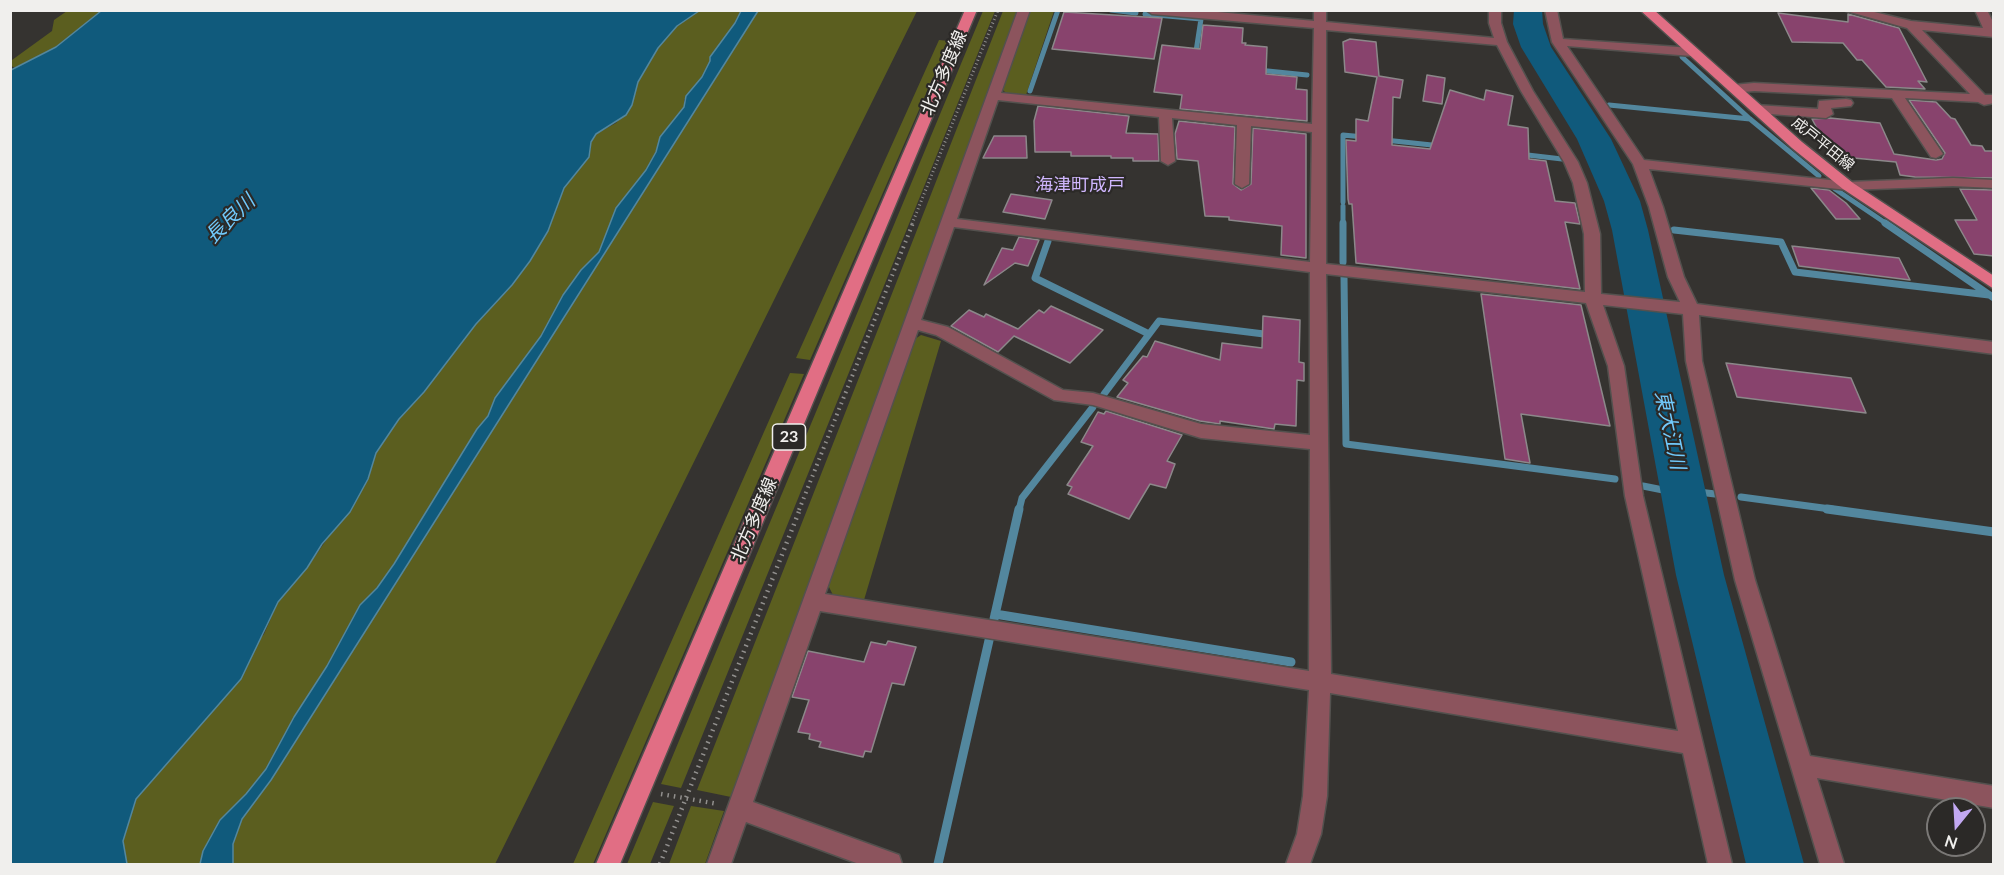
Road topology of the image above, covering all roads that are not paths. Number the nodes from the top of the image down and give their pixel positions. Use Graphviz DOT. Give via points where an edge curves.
graph roads {
  1 [pos="971,10"];
  2 [pos="1024,10"];
  3 [pos="1152,10"];
  4 [pos="1320,10"];
  5 [pos="1495,10"];
  6 [pos="1551,10"];
  7 [pos="1646,10"];
  8 [pos="1849,10"];
  9 [pos="1981,10"];
  10 [pos="1911,25"];
  11 [pos="1320,26"];
  12 [pos="1992,32"];
  13 [pos="1501,42"];
  14 [pos="1558,42"];
  15 [pos="1692,52"];
  16 [pos="1733,89"];
  17 [pos="1895,93"];
  18 [pos="993,96"];
  19 [pos="1987,98"];
  20 [pos="1846,103"];
  21 [pos="1756,109"];
  22 [pos="1994,111"];
  23 [pos="1166,113"];
  24 [pos="1244,121"];
  25 [pos="1318,129"];
  26 [pos="1936,153"];
  27 [pos="1168,161"];
  28 [pos="1640,164"];
  29 [pos="1242,184"];
  30 [pos="1994,184"];
  31 [pos="1848,186"];
  32 [pos="948,222"];
  33 [pos="1318,268"];
  34 [pos="1994,284"];
  35 [pos="1600,299"];
  36 [pos="1691,309"];
  37 [pos="912,323"];
  38 [pos="1994,348"];
  39 [pos="1319,443"];
  40 [pos="814,601"];
  41 [pos="1320,682"];
  42 [pos="1692,744"];
  43 [pos="1801,765"];
  44 [pos="1994,797"];
  45 [pos="739,808"];
  46 [pos="608,864"];
  47 [pos="718,864"];
  48 [pos="890,864"];
  49 [pos="1298,864"];
  50 [pos="1720,864"];
  51 [pos="1832,864"];
  1 -- 46 [label="main road, 北方多度線 / 23"];
  2 -- 18 [label="street"];
  3 -- 11 [label="street"];
  4 -- 11 [label="street"];
  5 -- 13 [label="street"];
  6 -- 14 [label="street"];
  7 -- 15 [label="main road, 成戸平田線"];
  8 -- 10 [label="street"];
  9 -- 12 [label="street"];
  10 -- 12 [label="street"];
  10 -- 19 [label="street"];
  11 -- 13 [label="street"];
  11 -- 25 [label="street"];
  13 -- 35 [label="street" via="1572,162 1592,234"];
  14 -- 15 [label="street"];
  14 -- 28 [label="street"];
  15 -- 16 [label="main road, 成戸平田線"];
  16 -- 17 [label="street"];
  16 -- 21 [label="main road, 成戸平田線"];
  17 -- 19 [label="street"];
  17 -- 26 [label="street"];
  18 -- 23 [label="street"];
  18 -- 32 [label="street"];
  19 -- 22 [label="street"];
  20 -- 21 [label="street" via="1824,104 1826,114"];
  21 -- 31 [label="main road, 成戸平田線"];
  23 -- 24 [label="street"];
  23 -- 27 [label="street"];
  24 -- 25 [label="street"];
  24 -- 29 [label="street"];
  25 -- 33 [label="street"];
  28 -- 31 [label="street"];
  28 -- 36 [label="street" via="1668,257"];
  30 -- 31 [label="street"];
  31 -- 34 [label="main road, 成戸平田線"];
  32 -- 33 [label="street"];
  32 -- 37 [label="street"];
  33 -- 35 [label="street"];
  33 -- 39 [label="street"];
  35 -- 36 [label="street"];
  35 -- 42 [label="street" via="1616,366 1635,496"];
  36 -- 38 [label="street"];
  36 -- 43 [label="street" via="1694,361 1728,511"];
  37 -- 39 [label="street" via="942,331 1060,396 1093,399 1201,431"];
  37 -- 40 [label="street"];
  39 -- 41 [label="street"];
  40 -- 41 [label="street"];
  40 -- 45 [label="street"];
  41 -- 42 [label="street"];
  41 -- 49 [label="street" via="1315,796 1309,834"];
  42 -- 50 [label="street"];
  43 -- 44 [label="street"];
  43 -- 51 [label="street"];
  45 -- 47 [label="street"];
  45 -- 48 [label="street"];
}
